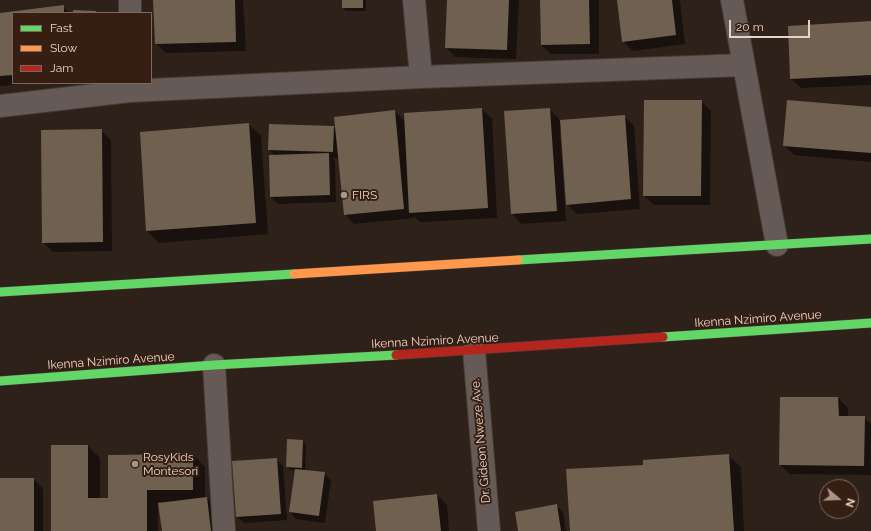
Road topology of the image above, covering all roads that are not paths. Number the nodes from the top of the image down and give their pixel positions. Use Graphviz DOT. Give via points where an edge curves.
graph roads {
  1 [pos="130,0"];
  2 [pos="414,0"];
  3 [pos="732,0"];
  4 [pos="130,12"];
  5 [pos="744,65"];
  6 [pos="421,77"];
  7 [pos="130,87"];
  8 [pos="0,106"];
  9 [pos="871,239"];
  10 [pos="777,245"];
  11 [pos="0,292"];
  12 [pos="871,323"];
  13 [pos="474,350"];
  14 [pos="214,365"];
  15 [pos="0,381"];
  16 [pos="224,531"];
  17 [pos="489,531"];
  1 -- 4 [label="street"];
  2 -- 6 [label="street"];
  3 -- 5 [label="street"];
  5 -- 6 [label="street"];
  5 -- 10 [label="street"];
  6 -- 7 [label="street"];
  7 -- 8 [label="street"];
  9 -- 10 [label="street"];
  10 -- 11 [label="street"];
  12 -- 13 [label="street, Ikenna Nzimiro Avenue"];
  13 -- 14 [label="street, Ikenna Nzimiro Avenue"];
  13 -- 17 [label="street, Dr. Gideon Nweze Ave."];
  14 -- 15 [label="street, Ikenna Nzimiro Avenue"];
  14 -- 16 [label="street"];
}
